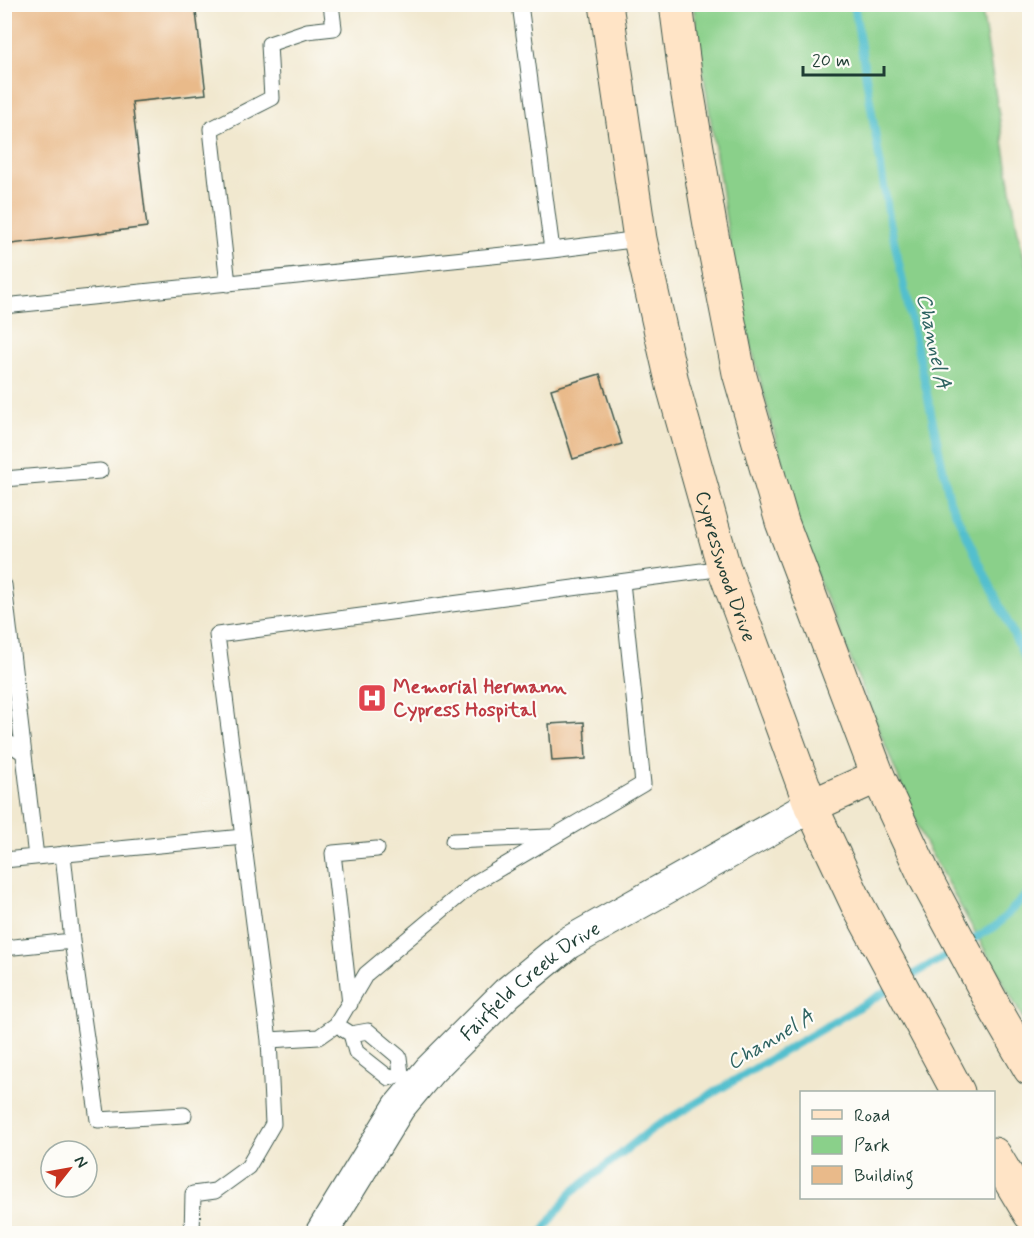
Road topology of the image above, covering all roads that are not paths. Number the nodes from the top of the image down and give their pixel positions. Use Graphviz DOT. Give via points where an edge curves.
graph roads {
  1 [pos="331,4"];
  2 [pos="520,4"];
  3 [pos="606,4"];
  4 [pos="676,4"];
  5 [pos="640,239"];
  6 [pos="552,250"];
  7 [pos="228,284"];
  8 [pos="4,306"];
  9 [pos="100,471"];
  10 [pos="4,479"];
  11 [pos="724,568"];
  12 [pos="622,582"];
  13 [pos="4,585"];
  14 [pos="4,740"];
  15 [pos="24,753"];
  16 [pos="878,776"];
  17 [pos="811,806"];
  18 [pos="243,837"];
  19 [pos="552,837"];
  20 [pos="453,841"];
  21 [pos="377,849"];
  22 [pos="63,854"];
  23 [pos="36,857"];
  24 [pos="4,860"];
  25 [pos="72,941"];
  26 [pos="4,948"];
  27 [pos="350,1004"];
  28 [pos="336,1024"];
  29 [pos="351,1034"];
  30 [pos="268,1040"];
  31 [pos="1029,1069"];
  32 [pos="409,1079"];
  33 [pos="957,1091"];
  34 [pos="184,1115"];
  35 [pos="995,1157"];
  36 [pos="1029,1214"];
  37 [pos="192,1233"];
  38 [pos="321,1233"];
  1 -- 7 [label="lane" via="334,28 307,31 269,44 272,98 210,129"];
  2 -- 6 [label="lane"];
  3 -- 5 [label="main road, Cypresswood Drive"];
  4 -- 16 [label="main road" via="710,225 740,373 782,522"];
  5 -- 6 [label="lane"];
  5 -- 11 [label="main road, Cypresswood Drive" via="673,386"];
  6 -- 7 [label="lane"];
  7 -- 8 [label="lane"];
  9 -- 10 [label="lane"];
  11 -- 12 [label="lane"];
  11 -- 17 [label="main road, Cypresswood Drive"];
  12 -- 18 [label="lane" via="217,635"];
  12 -- 19 [label="lane" via="643,784"];
  13 -- 15 [label="lane"];
  14 -- 15 [label="lane"];
  15 -- 23 [label="lane"];
  16 -- 17 [label="main road"];
  16 -- 31 [label="main road" via="927,881"];
  17 -- 32 [label="street, Fairfield Creek Drive" via="568,943"];
  17 -- 33 [label="main road, Cypresswood Drive" via="857,904"];
  18 -- 22 [label="lane"];
  18 -- 30 [label="lane"];
  19 -- 20 [label="lane"];
  19 -- 27 [label="lane" via="473,884 366,974"];
  21 -- 27 [label="lane" via="333,854"];
  22 -- 23 [label="lane"];
  22 -- 25 [label="lane"];
  23 -- 24 [label="lane"];
  25 -- 26 [label="lane"];
  25 -- 34 [label="lane" via="98,1120"];
  27 -- 28 [label="lane"];
  28 -- 29 [label="lane"];
  28 -- 30 [label="lane" via="319,1037"];
  29 -- 32 [label="lane" via="356,1052 389,1078"];
  29 -- 32 [label="lane" via="368,1031 399,1057"];
  30 -- 37 [label="lane" via="273,1124 248,1167 215,1191 193,1194"];
  32 -- 38 [label="street, Fairfield Creek Drive" via="399,1107"];
  35 -- 36 [label="main road"];
}
